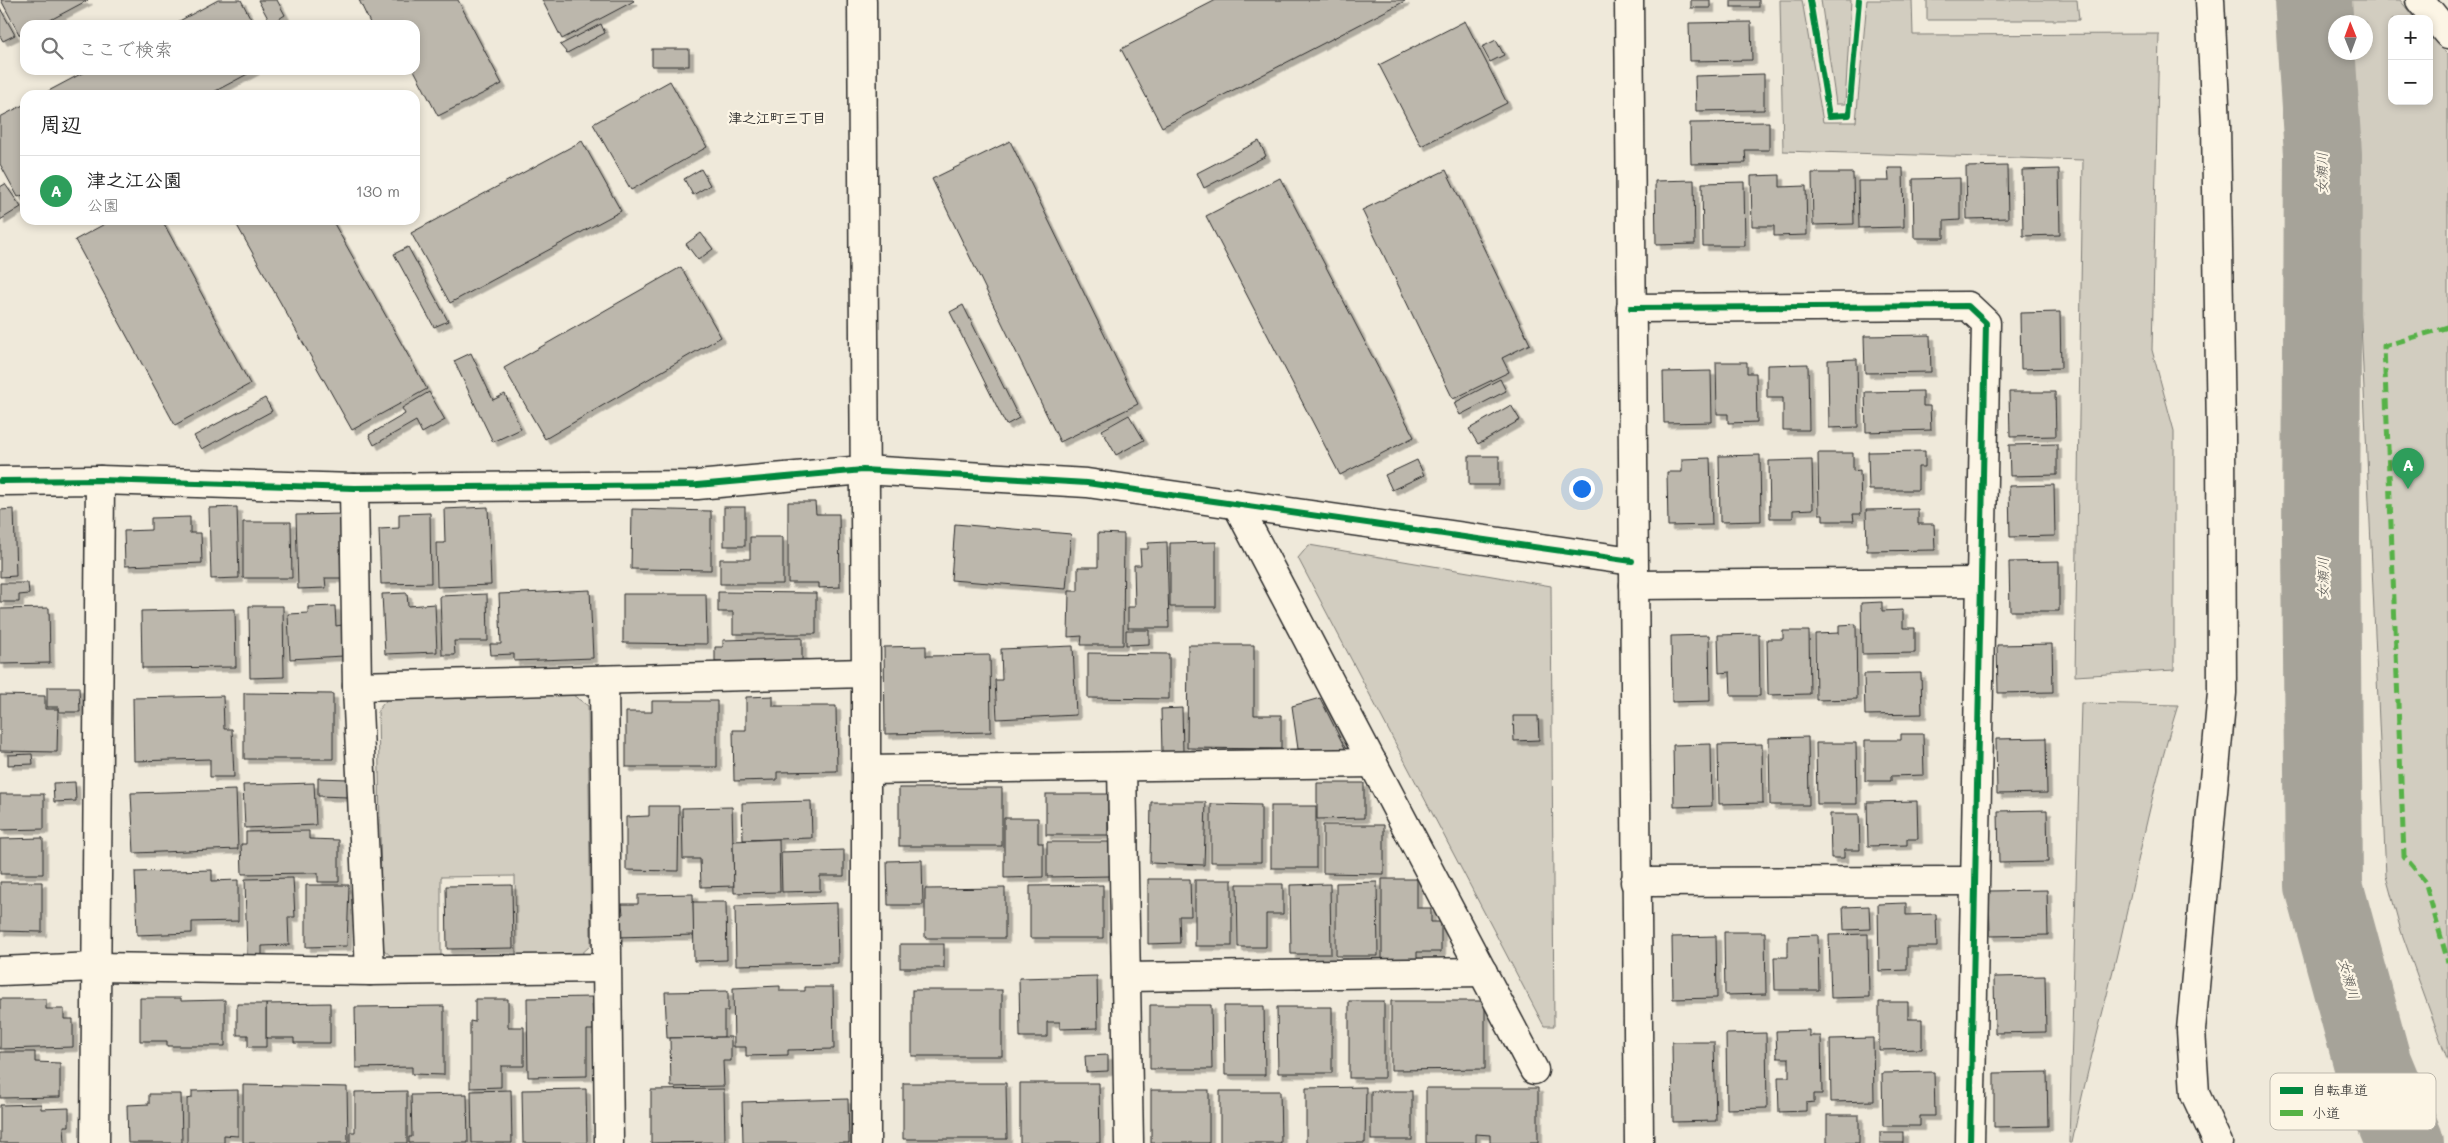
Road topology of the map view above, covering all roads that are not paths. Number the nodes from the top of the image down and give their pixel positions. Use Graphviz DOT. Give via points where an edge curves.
graph roads {
  1 [pos="862,0"];
  2 [pos="1629,0"];
  3 [pos="2210,0"];
  4 [pos="2420,0"];
  5 [pos="2448,34"];
  6 [pos="1631,308"];
  7 [pos="864,470"];
  8 [pos="100,480"];
  9 [pos="0,481"];
  10 [pos="354,488"];
  11 [pos="1236,503"];
  12 [pos="1633,573"];
  13 [pos="1980,582"];
  14 [pos="866,673"];
  15 [pos="604,680"];
  16 [pos="357,686"];
  17 [pos="1373,763"];
  18 [pos="1122,767"];
  19 [pos="866,770"];
  20 [pos="1974,881"];
  21 [pos="1635,882"];
  22 [pos="95,967"];
  23 [pos="606,968"];
  24 [pos="0,971"];
  25 [pos="370,971"];
  26 [pos="1483,972"];
  27 [pos="1126,977"];
  28 [pos="1534,1070"];
  29 [pos="95,1143"];
  30 [pos="609,1143"];
  31 [pos="866,1143"];
  32 [pos="1129,1143"];
  33 [pos="1639,1143"];
  34 [pos="1970,1143"];
  35 [pos="2218,1143"];
  1 -- 7 [label="street"];
  2 -- 6 [label="street"];
  3 -- 35 [label="street" via="2221,413 2222,693 2191,1030 2195,1094"];
  4 -- 5 [label="street"];
  6 -- 12 [label="street"];
  6 -- 13 [label="street" via="1968,306 1986,323"];
  7 -- 10 [label="street" via="697,485"];
  7 -- 11 [label="street" via="1087,483"];
  7 -- 14 [label="street"];
  8 -- 9 [label="street"];
  8 -- 10 [label="street"];
  8 -- 22 [label="street"];
  10 -- 16 [label="street"];
  11 -- 12 [label="street"];
  11 -- 17 [label="street"];
  12 -- 13 [label="street"];
  12 -- 21 [label="street"];
  13 -- 20 [label="street"];
  14 -- 15 [label="street"];
  14 -- 19 [label="street"];
  15 -- 16 [label="street"];
  15 -- 23 [label="street"];
  16 -- 25 [label="street"];
  17 -- 18 [label="street"];
  17 -- 26 [label="street"];
  18 -- 19 [label="street"];
  18 -- 27 [label="street"];
  19 -- 31 [label="street"];
  20 -- 21 [label="street"];
  20 -- 34 [label="street"];
  21 -- 33 [label="street"];
  22 -- 24 [label="street"];
  22 -- 25 [label="street"];
  22 -- 29 [label="street"];
  23 -- 25 [label="street"];
  23 -- 30 [label="street"];
  26 -- 27 [label="street"];
  26 -- 28 [label="street"];
  27 -- 32 [label="street"];
}
